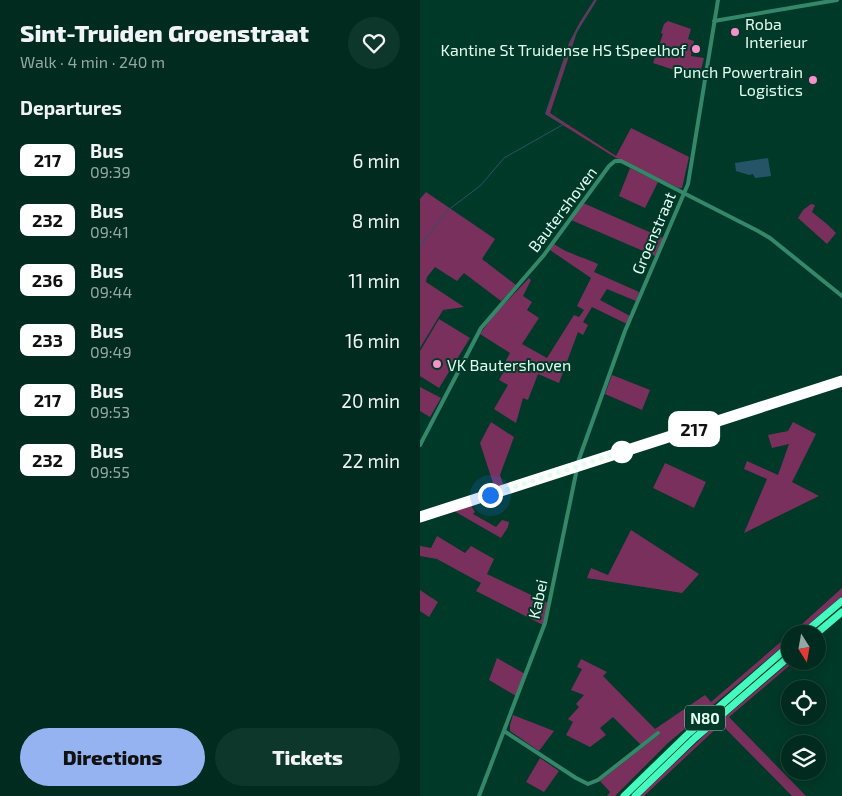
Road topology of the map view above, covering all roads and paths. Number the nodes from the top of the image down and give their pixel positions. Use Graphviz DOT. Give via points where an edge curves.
graph roads {
  1 [pos="718,0"];
  2 [pos="837,0"];
  3 [pos="714,21"];
  4 [pos="684,194"];
  5 [pos="842,296"];
  6 [pos="842,381"];
  7 [pos="420,445"];
  8 [pos="577,467"];
  9 [pos="420,518"];
  10 [pos="842,601"];
  11 [pos="842,612"];
  12 [pos="814,625"];
  13 [pos="826,626"];
  14 [pos="781,653"];
  15 [pos="781,664"];
  16 [pos="504,731"];
  17 [pos="658,733"];
  18 [pos="478,796"];
  19 [pos="624,796"];
  20 [pos="635,796"];
  1 -- 3 [label="street, Groenstraat"];
  2 -- 3 [label="street"];
  3 -- 4 [label="street, Groenstraat" via="692,164"];
  4 -- 5 [label="street, Bautershoven" via="770,238"];
  4 -- 7 [label="street, Bautershoven" via="621,161 612,163 544,255 481,328"];
  4 -- 8 [label="street, Groenstraat" via="625,331"];
  6 -- 8 [label="street"];
  8 -- 9 [label="street"];
  8 -- 16 [label="street, Kabei" via="545,623"];
  10 -- 12 [label="highway"];
  11 -- 13 [label="highway"];
  14 -- 19 [label="highway, N80" via="689,733"];
  15 -- 20 [label="highway, N80" via="695,738"];
  16 -- 17 [label="street" via="588,784 598,780"];
  16 -- 18 [label="street, Kabei"];
}
